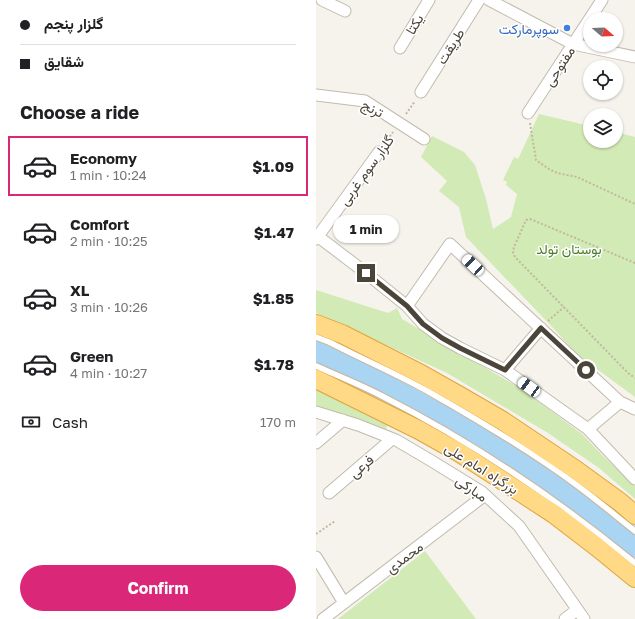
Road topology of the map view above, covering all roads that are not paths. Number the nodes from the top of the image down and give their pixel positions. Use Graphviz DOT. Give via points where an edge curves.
graph roads {
  1 [pos="321,0"];
  2 [pos="429,0"];
  3 [pos="479,0"];
  4 [pos="490,0"];
  5 [pos="602,0"];
  6 [pos="316,8"];
  7 [pos="345,11"];
  8 [pos="573,44"];
  9 [pos="400,48"];
  10 [pos="635,57"];
  11 [pos="421,92"];
  12 [pos="316,95"];
  13 [pos="528,112"];
  14 [pos="424,139"];
  15 [pos="379,152"];
  16 [pos="317,237"];
  17 [pos="407,306"];
  18 [pos="316,324"];
  19 [pos="541,328"];
  20 [pos="316,337"];
  21 [pos="316,366"];
  22 [pos="505,370"];
  23 [pos="316,379"];
  24 [pos="620,402"];
  25 [pos="635,409"];
  26 [pos="316,412"];
  27 [pos="343,420"];
  28 [pos="588,430"];
  29 [pos="392,439"];
  30 [pos="316,443"];
  31 [pos="635,479"];
  32 [pos="329,493"];
  33 [pos="485,495"];
  34 [pos="635,515"];
  35 [pos="635,531"];
  36 [pos="316,557"];
  37 [pos="635,563"];
  38 [pos="635,578"];
  39 [pos="344,603"];
  40 [pos="580,615"];
  41 [pos="323,619"];
  42 [pos="565,619"];
  1 -- 6 [label="street"];
  1 -- 7 [label="street"];
  2 -- 9 [label="street, یکتا"];
  3 -- 11 [label="street, طریقت"];
  4 -- 8 [label="street"];
  5 -- 8 [label="street, مفتوحی"];
  8 -- 10 [label="street"];
  8 -- 13 [label="street, مفتوحی"];
  12 -- 14 [label="street, ترنج" via="365,101"];
  15 -- 16 [label="street, گلزار سوم غربی"];
  16 -- 17 [label="street"];
  17 -- 19 [label="street" via="450,244"];
  17 -- 22 [label="street" via="423,324 442,338"];
  18 -- 34 [label="highway" via="342,334 497,417 576,470"];
  19 -- 22 [label="street"];
  19 -- 24 [label="street"];
  20 -- 35 [label="lane" via="428,391 483,423 577,485"];
  21 -- 37 [label="lane" via="381,395 467,444 528,482"];
  22 -- 28 [label="street"];
  23 -- 38 [label="highway, بزرگراه امام علی" via="460,453 554,514"];
  24 -- 25 [label="street"];
  24 -- 28 [label="street"];
  26 -- 27 [label="street, مبارکی"];
  27 -- 29 [label="street, مبارکی"];
  27 -- 30 [label="street"];
  28 -- 31 [label="street"];
  29 -- 32 [label="street, فرعی"];
  29 -- 33 [label="street, مبارکی"];
  33 -- 39 [label="street, محمدی"];
  33 -- 40 [label="street, مبارکی" via="519,526"];
  36 -- 39 [label="street"];
  39 -- 41 [label="street, محمدی"];
  40 -- 42 [label="street"];
}
